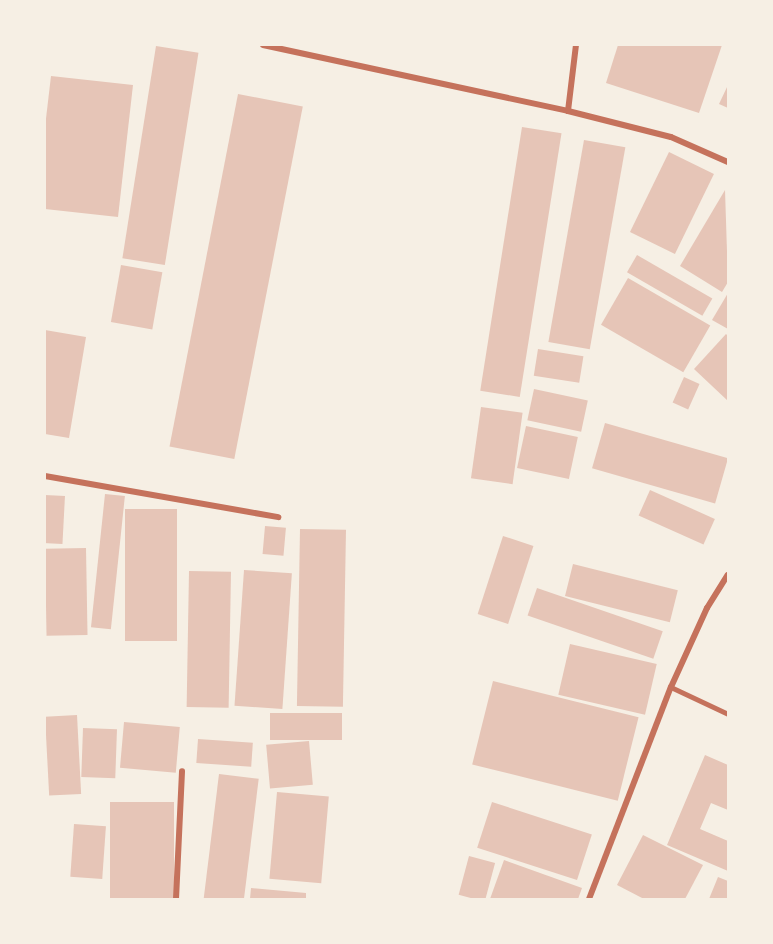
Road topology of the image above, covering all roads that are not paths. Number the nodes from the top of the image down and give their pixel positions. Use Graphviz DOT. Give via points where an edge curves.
graph roads {
  1 [pos="263,45"];
  2 [pos="576,45"];
  3 [pos="568,111"];
  4 [pos="728,162"];
  5 [pos="45,476"];
  6 [pos="278,517"];
  7 [pos="728,574"];
  8 [pos="671,687"];
  9 [pos="728,714"];
  10 [pos="182,771"];
  11 [pos="176,899"];
  12 [pos="589,899"];
  1 -- 3 [label="street"];
  2 -- 3 [label="street"];
  3 -- 4 [label="street" via="671,137"];
  5 -- 6 [label="street"];
  7 -- 8 [label="street" via="707,608"];
  8 -- 9 [label="lane"];
  8 -- 12 [label="street"];
  10 -- 11 [label="street"];
}
